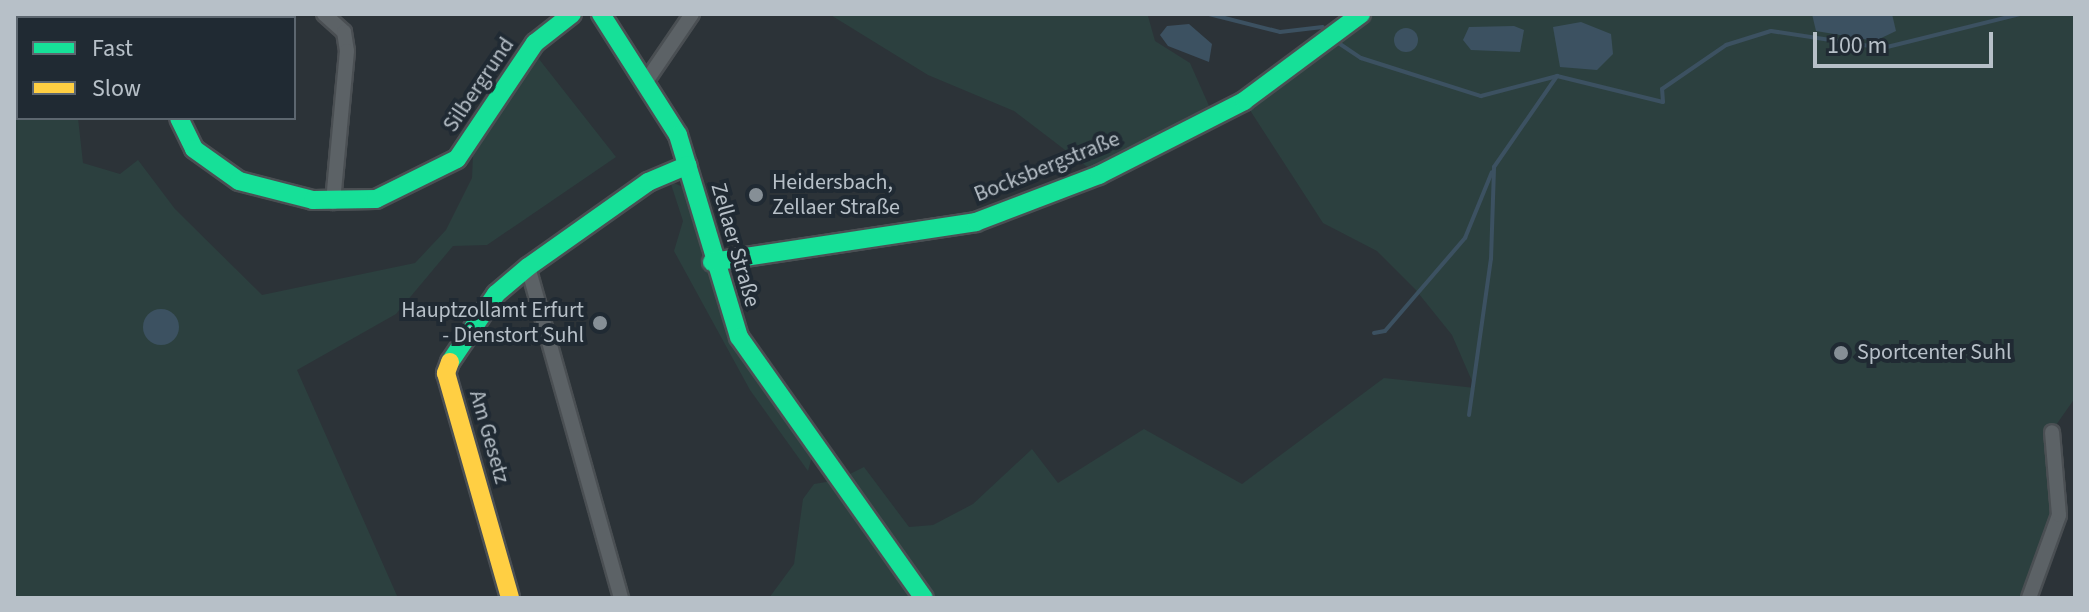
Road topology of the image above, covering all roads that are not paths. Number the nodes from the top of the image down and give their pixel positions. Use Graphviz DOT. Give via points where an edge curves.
graph roads {
  1 [pos="324,14"];
  2 [pos="572,14"];
  3 [pos="601,14"];
  4 [pos="692,14"];
  5 [pos="1361,14"];
  6 [pos="647,80"];
  7 [pos="180,120"];
  8 [pos="688,165"];
  9 [pos="333,202"];
  10 [pos="712,262"];
  11 [pos="528,267"];
  12 [pos="2052,432"];
  13 [pos="510,598"];
  14 [pos="621,598"];
  15 [pos="924,598"];
  16 [pos="2029,598"];
  1 -- 9 [label="street" via="344,32 347,51"];
  2 -- 9 [label="street, Silbergrund" via="535,43 471,142 439,174 376,199"];
  3 -- 6 [label="street, Zellaer Straße"];
  4 -- 6 [label="street"];
  5 -- 10 [label="street, Bocksbergstraße" via="1244,101 1085,181 976,222"];
  6 -- 8 [label="street, Zellaer Straße"];
  7 -- 9 [label="street, Silbergrund" via="194,149 239,181"];
  8 -- 10 [label="street, Zellaer Straße"];
  8 -- 11 [label="street, Am Gesetz" via="648,182"];
  10 -- 15 [label="street, Zellaer Straße" via="739,337"];
  11 -- 13 [label="street, Am Gesetz" via="496,294 446,373"];
  11 -- 14 [label="street"];
  12 -- 16 [label="street" via="2059,515"];
}
